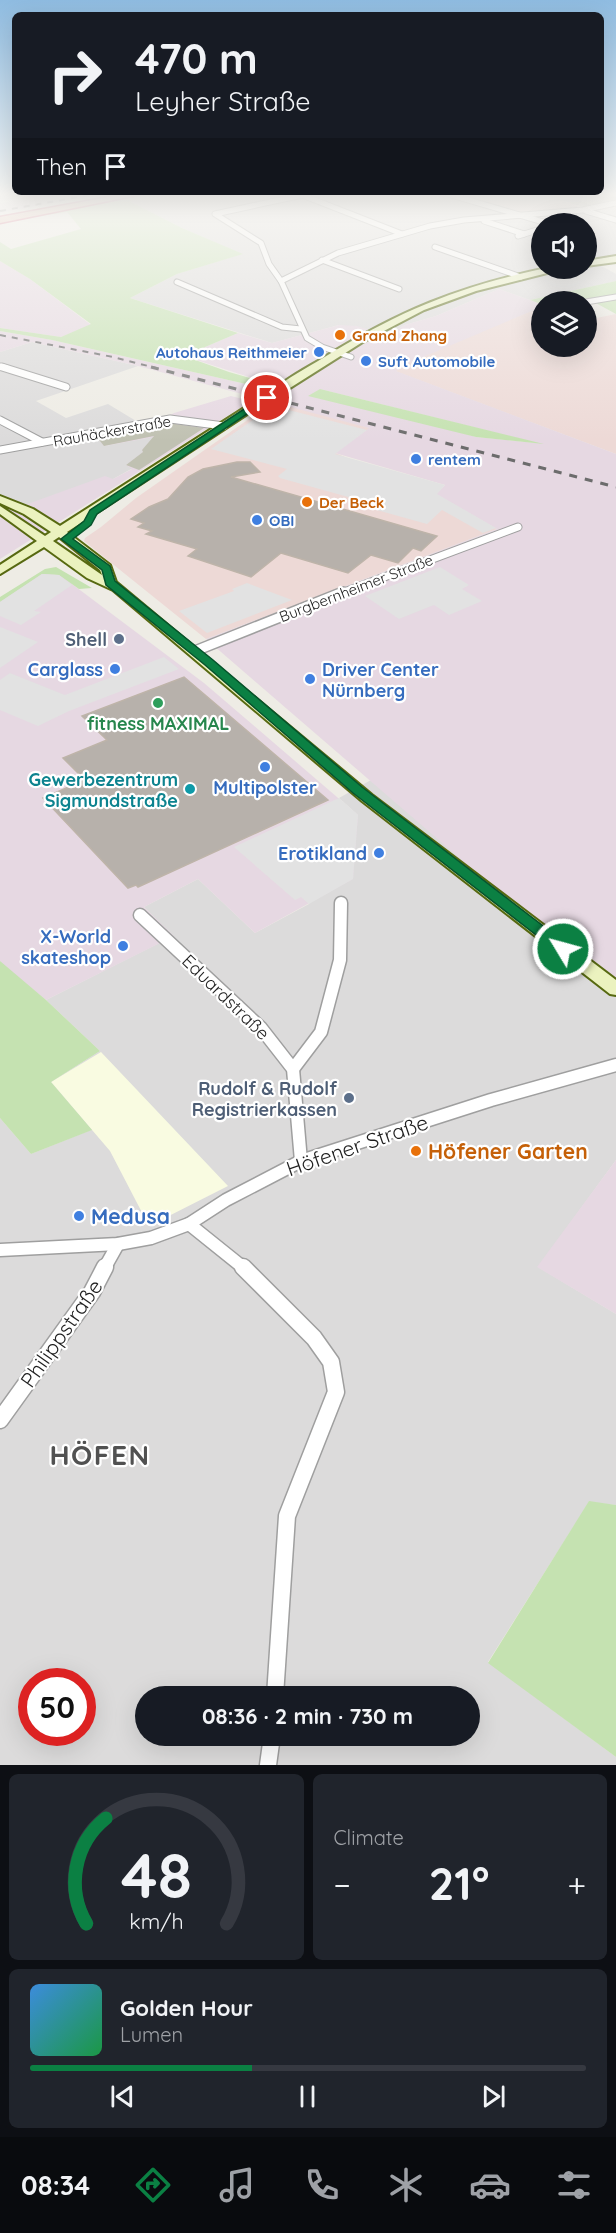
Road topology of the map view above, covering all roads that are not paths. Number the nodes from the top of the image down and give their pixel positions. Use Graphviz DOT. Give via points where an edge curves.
graph roads {
  1 [pos="278,276"];
  2 [pos="288,276"];
  3 [pos="365,276"];
  4 [pos="524,276"];
  5 [pos="521,277"];
  6 [pos="281,280"];
  7 [pos="177,282"];
  8 [pos="399,289"];
  9 [pos="616,297"];
  10 [pos="597,300"];
  11 [pos="301,329"];
  12 [pos="339,353"];
  13 [pos="351,357"];
  14 [pos="0,366"];
  15 [pos="66,387"];
  16 [pos="267,398"];
  17 [pos="0,420"];
  18 [pos="224,426"];
  19 [pos="42,442"];
  20 [pos="0,450"];
  21 [pos="0,499"];
  22 [pos="0,509"];
  23 [pos="518,528"];
  24 [pos="62,536"];
  25 [pos="50,544"];
  26 [pos="0,570"];
  27 [pos="0,583"];
  28 [pos="110,583"];
  29 [pos="195,651"];
  30 [pos="341,903"];
  31 [pos="140,915"];
  32 [pos="616,989"];
  33 [pos="616,1065"];
  34 [pos="293,1069"];
  35 [pos="301,1161"];
  36 [pos="189,1224"];
  37 [pos="118,1244"];
  38 [pos="0,1250"];
  39 [pos="0,1420"];
  40 [pos="276,1686"];
  41 [pos="271,1746"];
  42 [pos="268,1765"];
  1 -- 6 [label="street"];
  2 -- 6 [label="street"];
  3 -- 8 [label="street"];
  4 -- 5 [label="main road"];
  5 -- 12 [label="main road" via="442,300 394,321"];
  5 -- 13 [label="main road" via="441,310"];
  6 -- 11 [label="street"];
  7 -- 11 [label="street" via="282,327"];
  9 -- 10 [label="street"];
  11 -- 12 [label="street" via="312,342"];
  12 -- 13 [label="street"];
  12 -- 13 [label="main road" via="281,389"];
  14 -- 15 [label="street"];
  16 -- 18 [label="main road"];
  17 -- 19 [label="street"];
  18 -- 19 [label="street, Rauhäckerstraße" via="170,419"];
  18 -- 24 [label="main road" via="93,512 88,523"];
  19 -- 20 [label="street, Rauhäckerstraße"];
  21 -- 24 [label="main road"];
  22 -- 25 [label="main road"];
  23 -- 29 [label="street, Burgbernheimer Straße"];
  24 -- 25 [label="main road"];
  24 -- 28 [label="main road" via="106,568"];
  25 -- 26 [label="main road"];
  25 -- 27 [label="main road"];
  25 -- 28 [label="main road" via="91,575"];
  28 -- 29 [label="main road"];
  29 -- 32 [label="main road" via="409,832"];
  30 -- 34 [label="street" via="340,960 321,1032"];
  31 -- 34 [label="street, Eduardstraße" via="261,1028"];
  33 -- 35 [label="street, Höfener Straße"];
  34 -- 35 [label="street"];
  35 -- 36 [label="street, Höfener Straße"];
  36 -- 37 [label="street, Höfener Straße" via="151,1238"];
  36 -- 40 [label="street" via="244,1268 314,1338 331,1362 336,1392 287,1516"];
  37 -- 38 [label="street, Höfener Straße"];
  37 -- 39 [label="street, Philippstraße" via="92,1292"];
  41 -- 42 [label="street"];
}
